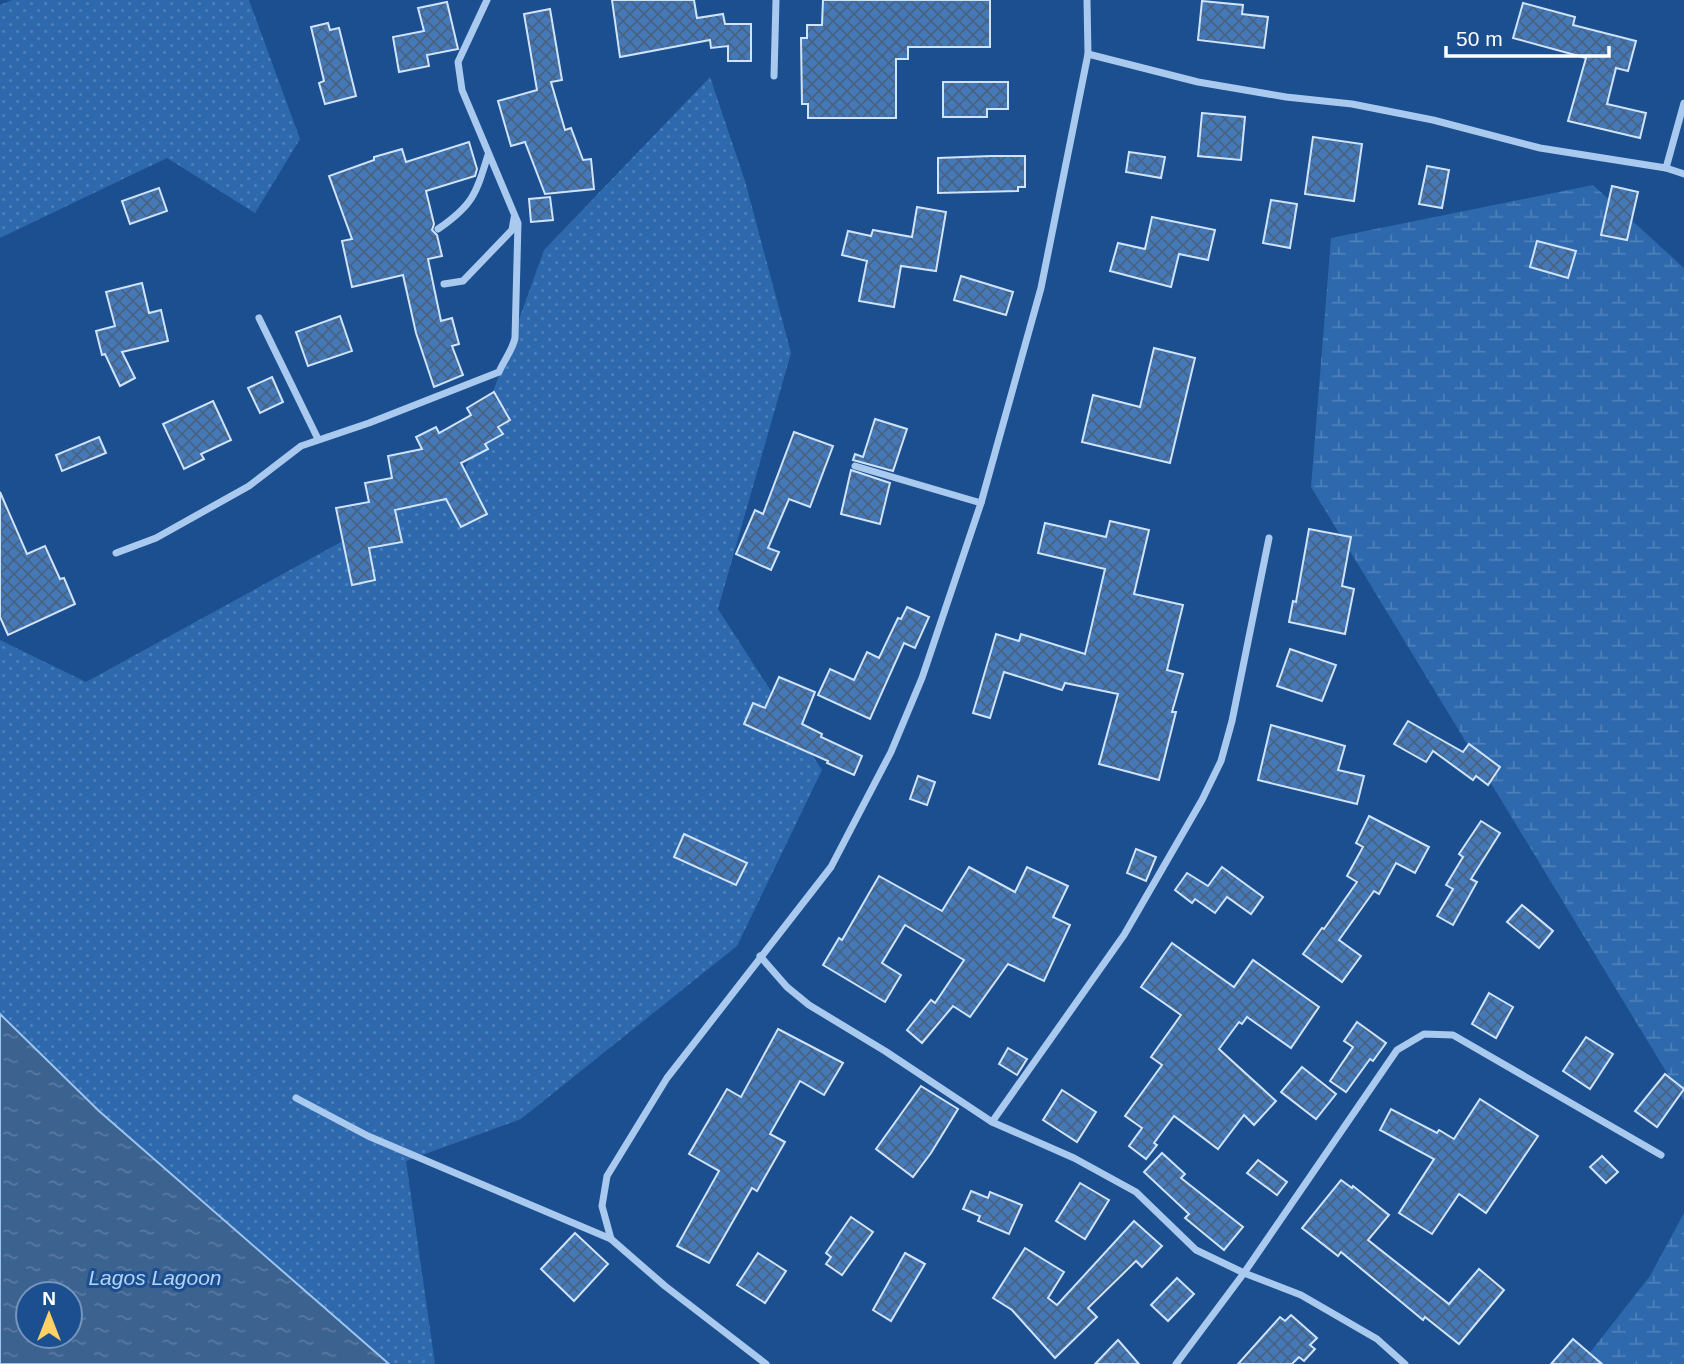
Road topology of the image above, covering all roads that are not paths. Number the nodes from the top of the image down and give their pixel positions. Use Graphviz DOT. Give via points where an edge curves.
graph roads {
  1 [pos="487,0"];
  2 [pos="776,0"];
  3 [pos="1087,0"];
  4 [pos="1088,54"];
  5 [pos="774,76"];
  6 [pos="1684,103"];
  7 [pos="488,154"];
  8 [pos="1666,168"];
  9 [pos="1684,174"];
  10 [pos="515,214"];
  11 [pos="438,229"];
  12 [pos="444,284"];
  13 [pos="259,318"];
  14 [pos="318,439"];
  15 [pos="855,467"];
  16 [pos="981,503"];
  17 [pos="1269,538"];
  18 [pos="116,553"];
  19 [pos="760,956"];
  20 [pos="296,1098"];
  21 [pos="992,1122"];
  22 [pos="1661,1155"];
  23 [pos="611,1239"];
  24 [pos="1244,1273"];
  25 [pos="766,1364"];
  26 [pos="1176,1364"];
  27 [pos="1405,1364"];
  1 -- 7 [label="street" via="458,62 462,90"];
  2 -- 5 [label="street"];
  3 -- 4 [label="street"];
  4 -- 8 [label="street" via="1198,82 1352,104 1540,148"];
  4 -- 16 [label="street" via="1041,288"];
  6 -- 8 [label="street"];
  7 -- 10 [label="street"];
  7 -- 11 [label="street" via="474,197"];
  8 -- 9 [label="street"];
  10 -- 12 [label="street" via="512,230 463,281"];
  10 -- 14 [label="street" via="519,237 516,338 499,372"];
  13 -- 14 [label="street"];
  14 -- 18 [label="street" via="283,457 237,493 156,538"];
  15 -- 16 [label="street"];
  16 -- 19 [label="street" via="922,678 891,752 831,867"];
  17 -- 21 [label="street" via="1221,761 1124,935"];
  19 -- 21 [label="street" via="809,1005"];
  19 -- 23 [label="street" via="667,1078 607,1176 602,1206"];
  20 -- 23 [label="street" via="368,1136"];
  21 -- 24 [label="street" via="1136,1192 1196,1250"];
  22 -- 24 [label="street" via="1453,1035 1424,1034 1397,1050"];
  23 -- 25 [label="street"];
  24 -- 26 [label="street"];
  24 -- 27 [label="street" via="1301,1295 1377,1339"];
}
